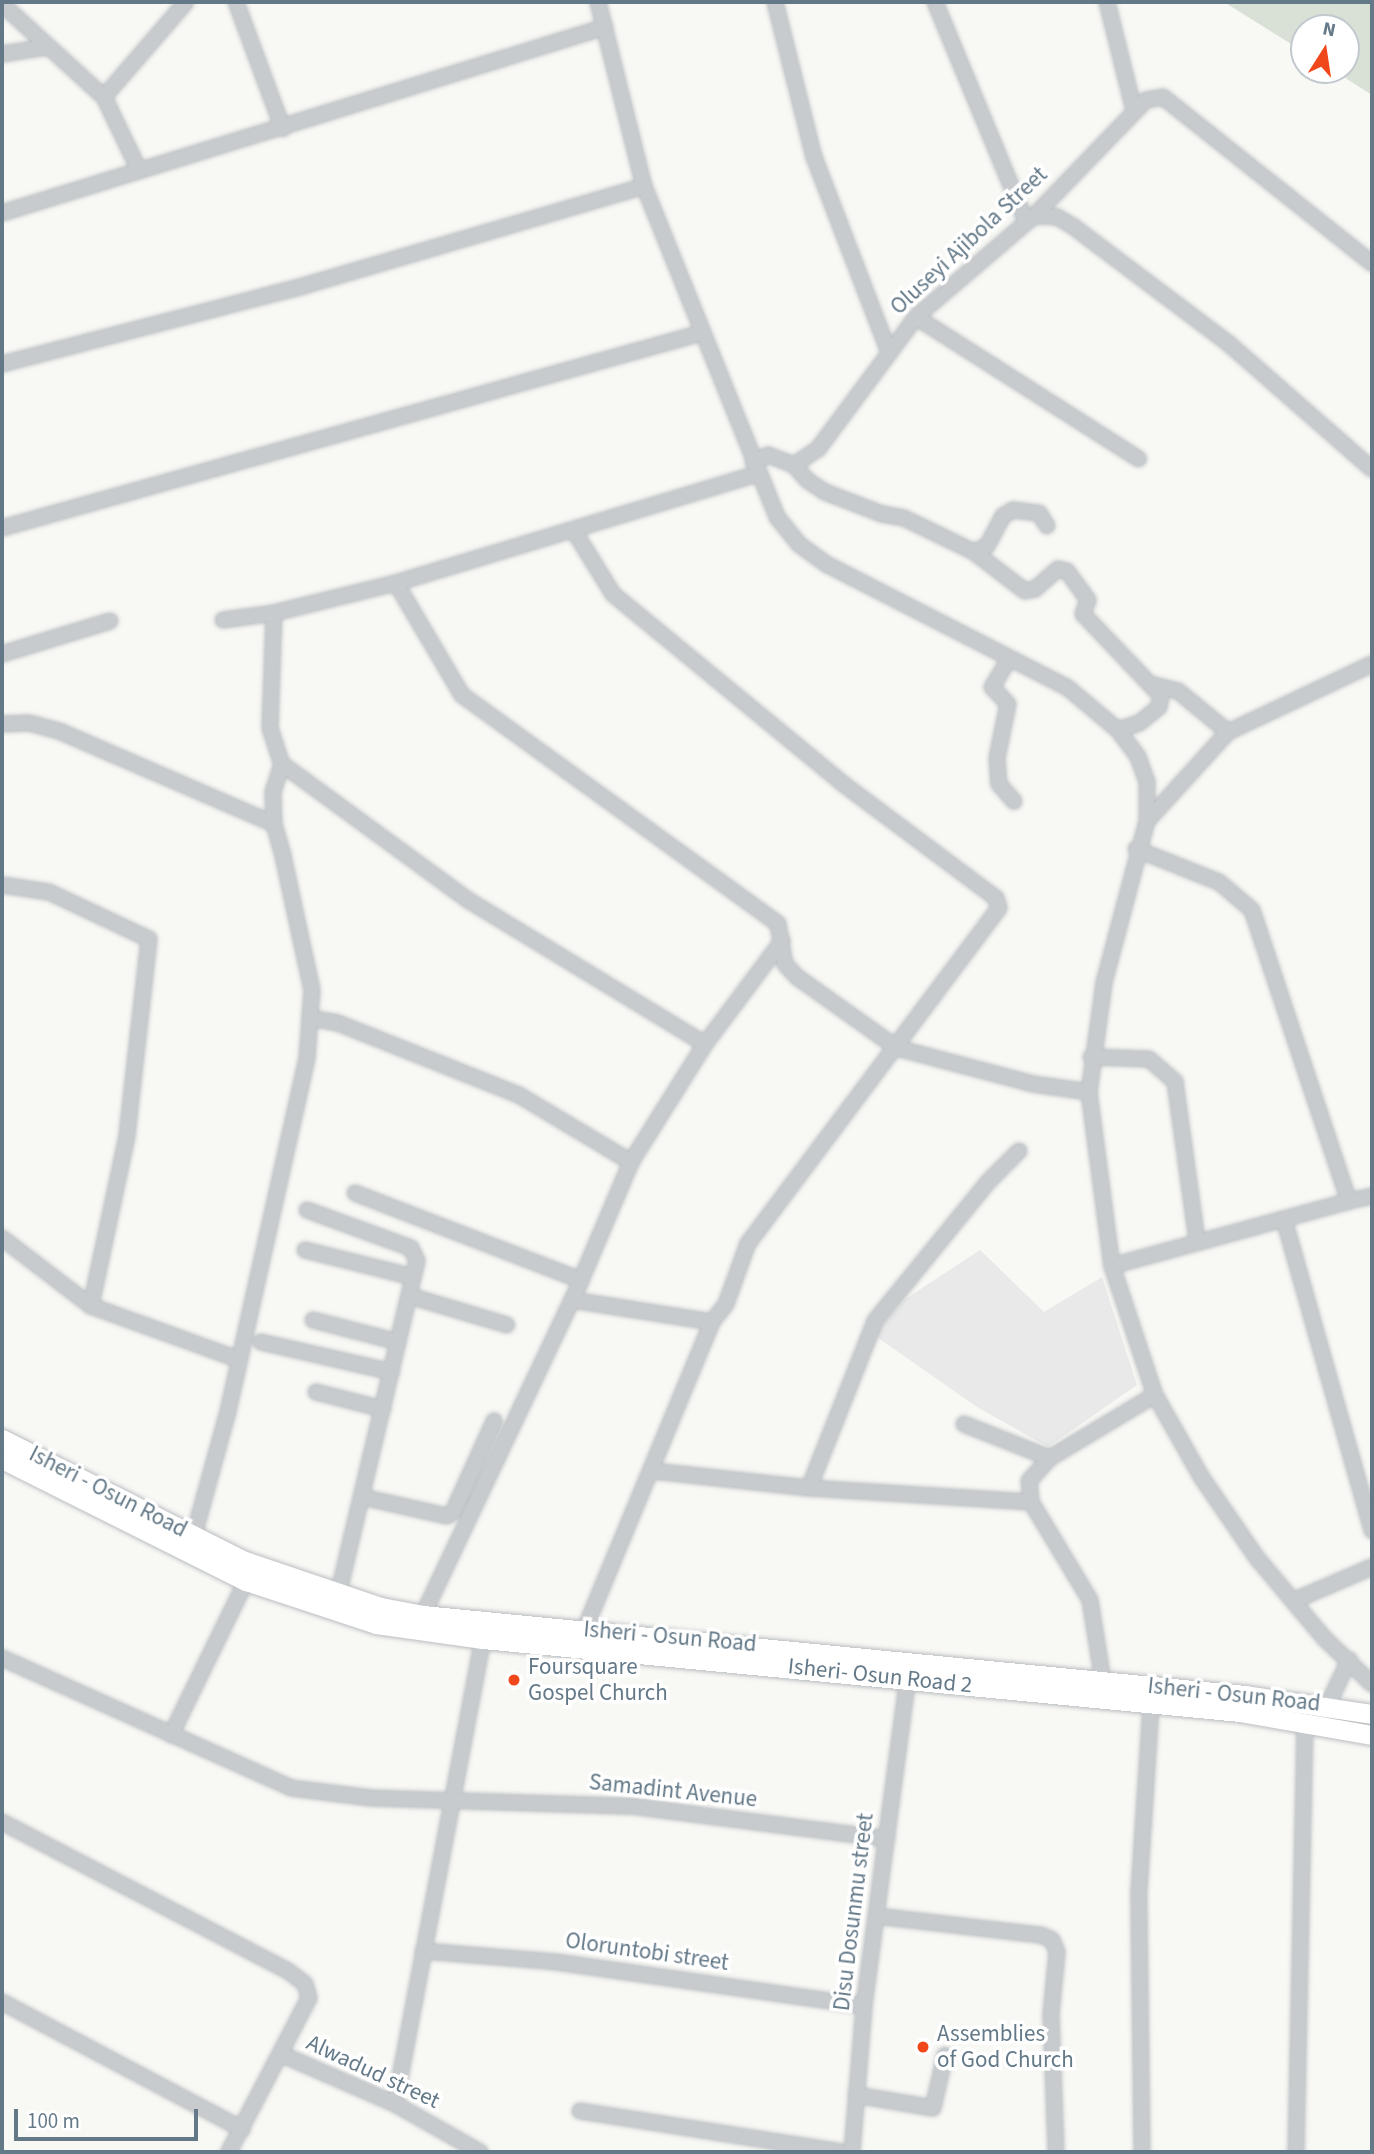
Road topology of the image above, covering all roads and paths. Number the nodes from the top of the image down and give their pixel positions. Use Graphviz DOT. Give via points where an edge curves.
graph roads {
  1 [pos="186,2"];
  2 [pos="236,2"];
  3 [pos="598,2"];
  4 [pos="775,2"];
  5 [pos="935,2"];
  6 [pos="1107,2"];
  7 [pos="2,4"];
  8 [pos="605,27"];
  9 [pos="48,47"];
  10 [pos="2,54"];
  11 [pos="104,97"];
  12 [pos="1133,110"];
  13 [pos="283,129"];
  14 [pos="139,170"];
  15 [pos="644,186"];
  16 [pos="2,212"];
  17 [pos="1030,219"];
  18 [pos="1372,263"];
  19 [pos="916,317"];
  20 [pos="701,333"];
  21 [pos="888,350"];
  22 [pos="2,364"];
  23 [pos="1139,459"];
  24 [pos="794,465"];
  25 [pos="754,468"];
  26 [pos="1372,469"];
  27 [pos="1047,526"];
  28 [pos="2,528"];
  29 [pos="574,531"];
  30 [pos="974,552"];
  31 [pos="396,583"];
  32 [pos="274,613"];
  33 [pos="223,620"];
  34 [pos="110,621"];
  35 [pos="2,653"];
  36 [pos="1009,659"];
  37 [pos="1372,664"];
  38 [pos="1154,685"];
  39 [pos="2,724"];
  40 [pos="1118,730"];
  41 [pos="1228,732"];
  42 [pos="282,764"];
  43 [pos="1014,801"];
  44 [pos="1147,821"];
  45 [pos="274,824"];
  46 [pos="1136,849"];
  47 [pos="2,885"];
  48 [pos="782,941"];
  49 [pos="310,1018"];
  50 [pos="705,1044"];
  51 [pos="897,1048"];
  52 [pos="1091,1057"];
  53 [pos="1089,1092"];
  54 [pos="1019,1151"];
  55 [pos="631,1162"];
  56 [pos="355,1193"];
  57 [pos="1372,1196"];
  58 [pos="1349,1201"];
  59 [pos="307,1210"];
  60 [pos="1284,1219"];
  61 [pos="2,1238"];
  62 [pos="1197,1241"];
  63 [pos="305,1250"];
  64 [pos="1112,1266"];
  65 [pos="414,1277"];
  66 [pos="581,1280"];
  67 [pos="410,1296"];
  68 [pos="572,1300"];
  69 [pos="91,1306"];
  70 [pos="313,1320"];
  71 [pos="712,1322"];
  72 [pos="507,1325"];
  73 [pos="261,1342"];
  74 [pos="398,1342"];
  75 [pos="240,1360"];
  76 [pos="392,1372"];
  77 [pos="316,1392"];
  78 [pos="1155,1395"];
  79 [pos="383,1409"];
  80 [pos="494,1421"];
  81 [pos="964,1424"];
  82 [pos="2,1439"];
  83 [pos="1050,1458"];
  84 [pos="2,1459"];
  85 [pos="653,1471"];
  86 [pos="809,1488"];
  87 [pos="362,1497"];
  88 [pos="1031,1502"];
  89 [pos="1372,1531"];
  90 [pos="194,1535"];
  91 [pos="1372,1567"];
  92 [pos="246,1581"];
  93 [pos="338,1596"];
  94 [pos="1293,1601"];
  95 [pos="423,1615"];
  96 [pos="585,1629"];
  97 [pos="483,1639"];
  98 [pos="2,1658"];
  99 [pos="1349,1661"];
  100 [pos="908,1678"];
  101 [pos="1104,1681"];
  102 [pos="1372,1684"];
  103 [pos="1152,1703"];
  104 [pos="1328,1705"];
  105 [pos="1372,1714"];
  106 [pos="1312,1724"];
  107 [pos="171,1735"];
  108 [pos="1372,1735"];
  109 [pos="454,1798"];
  110 [pos="2,1822"];
  111 [pos="887,1839"];
  112 [pos="876,1916"];
  113 [pos="423,1951"];
  114 [pos="2,2003"];
  115 [pos="864,2006"];
  116 [pos="283,2055"];
  117 [pos="945,2055"];
  118 [pos="856,2095"];
  119 [pos="395,2104"];
  120 [pos="580,2111"];
  121 [pos="242,2129"];
  122 [pos="1056,2151"];
  123 [pos="229,2152"];
  124 [pos="480,2152"];
  125 [pos="841,2152"];
  126 [pos="852,2152"];
  127 [pos="1142,2152"];
  128 [pos="1296,2152"];
  1 -- 11 [label="street"];
  2 -- 13 [label="street"];
  3 -- 8 [label="street"];
  4 -- 21 [label="street" via="814,157"];
  5 -- 17 [label="street"];
  6 -- 12 [label="street" via="1117,27"];
  7 -- 9 [label="street"];
  8 -- 13 [label="street"];
  8 -- 15 [label="street"];
  9 -- 10 [label="street"];
  9 -- 11 [label="street"];
  11 -- 14 [label="street"];
  12 -- 17 [label="street, Oluseyi Ajibola Street"];
  12 -- 18 [label="street, Oluseyi Ajibola Street" via="1146,100 1163,97"];
  13 -- 14 [label="street"];
  14 -- 16 [label="street"];
  15 -- 20 [label="street"];
  15 -- 22 [label="street" via="303,286"];
  17 -- 19 [label="street, Oluseyi Ajibola Street"];
  17 -- 26 [label="street" via="1058,217 1074,227 1228,343"];
  19 -- 21 [label="street, Oluseyi Ajibola Street"];
  19 -- 23 [label="street"];
  20 -- 25 [label="street"];
  20 -- 28 [label="street"];
  21 -- 24 [label="street, Oluseyi Ajibola Street" via="818,449"];
  24 -- 25 [label="street" via="768,455"];
  24 -- 30 [label="street" via="825,492 904,518"];
  25 -- 29 [label="street"];
  25 -- 36 [label="street" via="776,517 800,545 903,607"];
  27 -- 30 [label="street" via="1039,513 1013,510 1003,516 987,546"];
  29 -- 31 [label="street"];
  29 -- 51 [label="street" via="589,561 623,603 842,783 996,898 999,908 993,919"];
  30 -- 38 [label="street" via="1025,591 1035,589 1058,569 1067,571 1088,600 1083,614"];
  31 -- 32 [label="street"];
  31 -- 48 [label="street" via="462,695 778,924"];
  32 -- 33 [label="street"];
  32 -- 42 [label="street" via="270,729"];
  34 -- 35 [label="street"];
  36 -- 40 [label="street" via="1068,688"];
  36 -- 43 [label="street" via="992,687 1008,705 1000,726 1004,734 997,758 999,784"];
  37 -- 41 [label="street"];
  38 -- 40 [label="street" via="1161,695 1159,707 1139,723"];
  38 -- 41 [label="street" via="1178,691"];
  39 -- 45 [label="street" via="29,723 59,731"];
  40 -- 44 [label="street" via="1138,757 1147,782"];
  41 -- 44 [label="street"];
  42 -- 45 [label="street" via="273,792"];
  42 -- 50 [label="street" via="468,900"];
  44 -- 46 [label="street"];
  45 -- 49 [label="street" via="312,990"];
  46 -- 52 [label="street"];
  46 -- 58 [label="street" via="1219,882 1252,910"];
  47 -- 69 [label="street" via="58,896 149,939 143,1029 127,1136"];
  48 -- 50 [label="street"];
  48 -- 51 [label="street" via="785,964 797,977"];
  49 -- 55 [label="street" via="338,1023 519,1095"];
  49 -- 75 [label="street" via="307,1058"];
  50 -- 55 [label="street"];
  51 -- 53 [label="street" via="1033,1084"];
  51 -- 71 [label="street" via="748,1243 726,1304"];
  52 -- 53 [label="street"];
  52 -- 62 [label="street" via="1149,1059 1175,1082"];
  53 -- 64 [label="street"];
  54 -- 86 [label="street" via="988,1182 875,1321"];
  55 -- 66 [label="street"];
  56 -- 66 [label="street"];
  57 -- 58 [label="street"];
  58 -- 60 [label="street"];
  59 -- 65 [label="street" via="411,1248 417,1261"];
  60 -- 62 [label="street"];
  60 -- 89 [label="street"];
  61 -- 69 [label="street"];
  62 -- 64 [label="street"];
  63 -- 65 [label="street"];
  64 -- 78 [label="street"];
  65 -- 67 [label="street"];
  66 -- 68 [label="street"];
  67 -- 72 [label="street"];
  67 -- 74 [label="street"];
  68 -- 71 [label="street"];
  68 -- 95 [label="street"];
  69 -- 75 [label="street"];
  70 -- 74 [label="street"];
  71 -- 85 [label="street"];
  73 -- 76 [label="street"];
  74 -- 76 [label="street"];
  75 -- 90 [label="street"];
  76 -- 79 [label="street"];
  77 -- 79 [label="street"];
  78 -- 83 [label="street"];
  78 -- 94 [label="street" via="1202,1478"];
  79 -- 87 [label="street"];
  80 -- 87 [label="street" via="453,1512 447,1516"];
  81 -- 83 [label="street"];
  82 -- 90 [label="main road, Isheri - Osun Road"];
  83 -- 88 [label="street" via="1029,1481"];
  84 -- 92 [label="main road, Isheri- Osun Road 2"];
  85 -- 86 [label="street"];
  85 -- 96 [label="street"];
  86 -- 88 [label="street"];
  87 -- 93 [label="street"];
  88 -- 101 [label="street" via="1090,1600"];
  90 -- 93 [label="main road, Isheri - Osun Road" via="245,1562"];
  91 -- 94 [label="street"];
  92 -- 97 [label="main road, Isheri- Osun Road 2" via="376,1624"];
  92 -- 107 [label="street"];
  93 -- 95 [label="main road, Isheri - Osun Road"];
  94 -- 99 [label="street"];
  95 -- 96 [label="main road, Isheri - Osun Road"];
  96 -- 101 [label="main road, Isheri - Osun Road"];
  97 -- 100 [label="main road, Isheri- Osun Road 2"];
  97 -- 109 [label="street"];
  98 -- 107 [label="street, Samadint Avenue"];
  99 -- 102 [label="street"];
  99 -- 104 [label="street"];
  100 -- 103 [label="main road, Isheri- Osun Road 2"];
  100 -- 111 [label="street, Disu Dosunmu street"];
  101 -- 104 [label="main road, Isheri - Osun Road"];
  103 -- 106 [label="main road, Isheri- Osun Road 2"];
  103 -- 127 [label="street" via="1139,1891"];
  104 -- 105 [label="main road, Isheri - Osun Road"];
  104 -- 106 [label="street"];
  106 -- 108 [label="main road, Isheri- Osun Road 2"];
  106 -- 128 [label="street"];
  107 -- 109 [label="street, Samadint Avenue" via="291,1788 372,1798"];
  109 -- 111 [label="street, Samadint Avenue" via="630,1806"];
  109 -- 113 [label="street"];
  110 -- 116 [label="street" via="298,1977 309,1998"];
  111 -- 112 [label="street, Disu Dosunmu street"];
  112 -- 115 [label="street, Disu Dosunmu street"];
  112 -- 122 [label="street" via="1041,1934 1052,1940 1057,1952 1051,2014"];
  113 -- 115 [label="street, Oloruntobi street" via="556,1962"];
  113 -- 119 [label="street"];
  114 -- 121 [label="street"];
  115 -- 118 [label="street, Disu Dosunmu street"];
  116 -- 119 [label="street, Alwadud street"];
  116 -- 121 [label="street"];
  117 -- 118 [label="street" via="938,2102 933,2108"];
  118 -- 126 [label="street, Disu Dosunmu street"];
  119 -- 124 [label="street, Alwadud street"];
  120 -- 125 [label="street"];
  121 -- 123 [label="street"];
}
